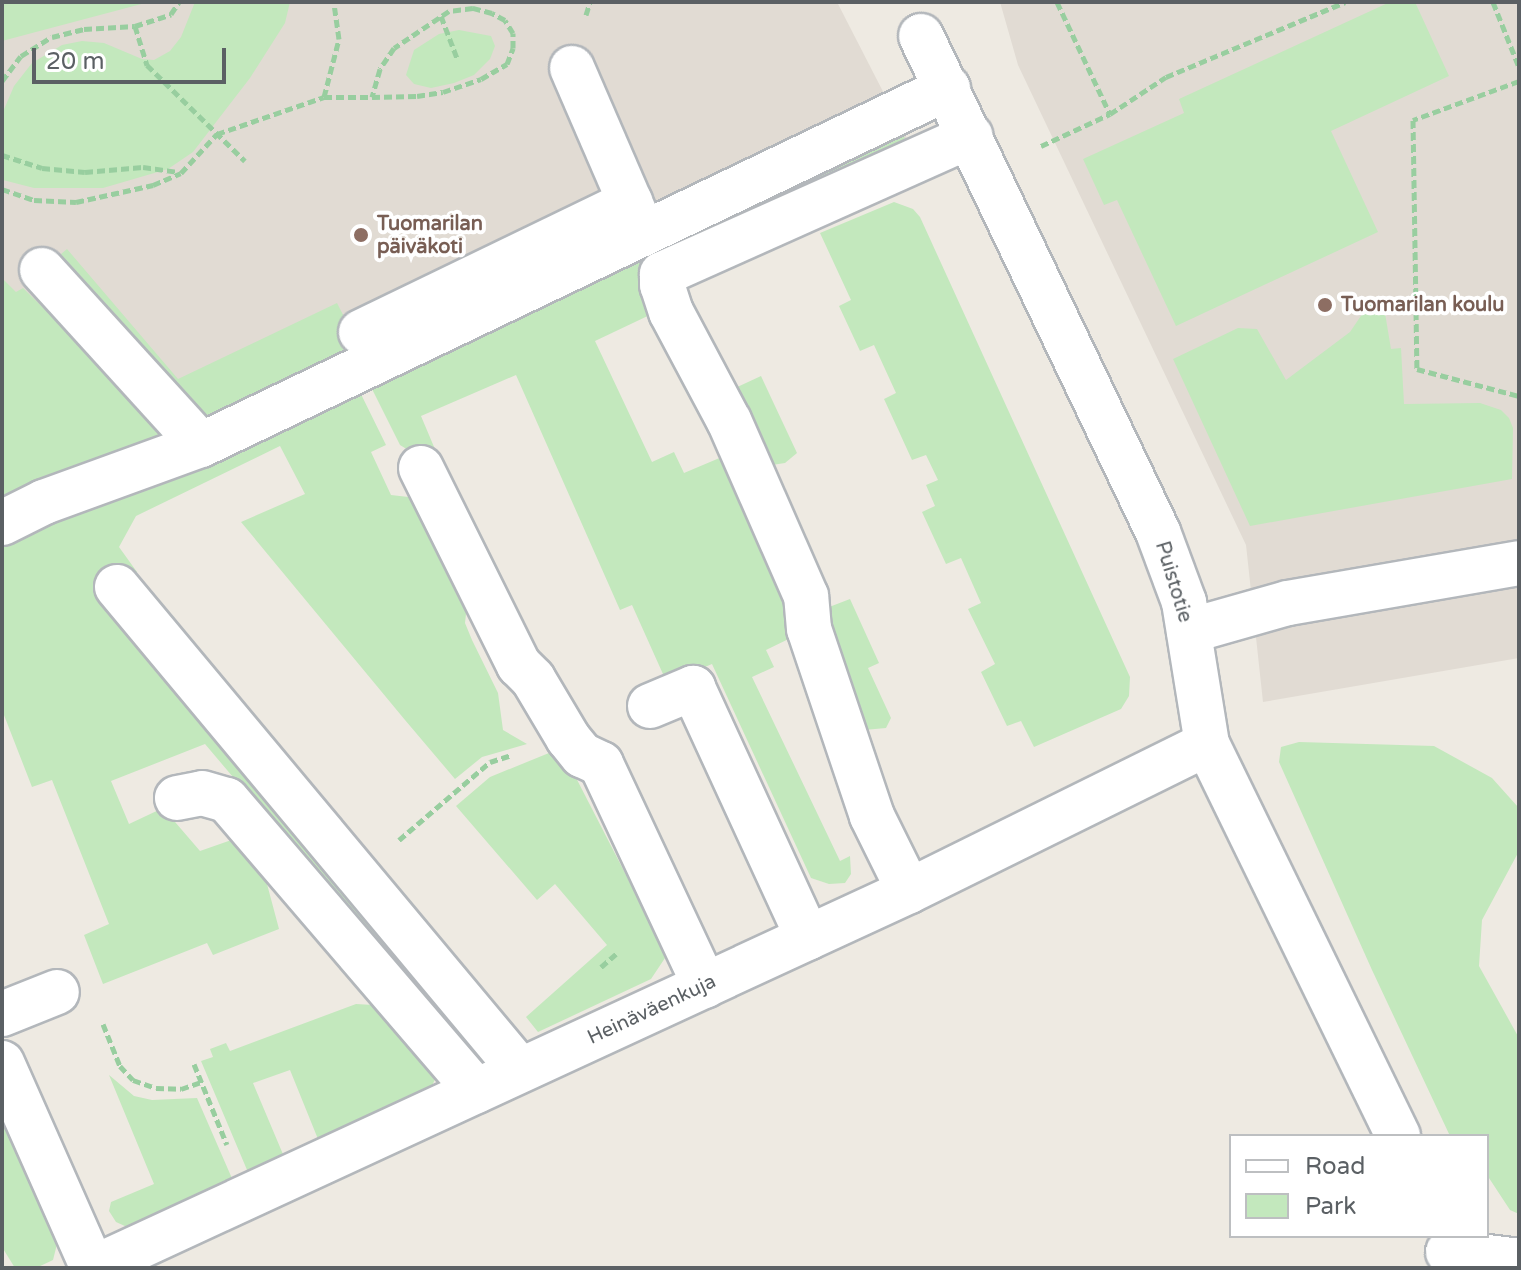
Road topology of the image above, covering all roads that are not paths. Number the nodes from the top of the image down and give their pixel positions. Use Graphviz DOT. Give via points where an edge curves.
graph roads {
  1 [pos="921,36"];
  2 [pos="572,68"];
  3 [pos="948,88"];
  4 [pos="971,136"];
  5 [pos="637,217"];
  6 [pos="42,270"];
  7 [pos="361,332"];
  8 [pos="201,445"];
  9 [pos="421,468"];
  10 [pos="2,523"];
  11 [pos="1519,563"];
  12 [pos="117,587"];
  13 [pos="1189,631"];
  14 [pos="650,706"];
  15 [pos="1207,744"];
  16 [pos="177,798"];
  17 [pos="909,891"];
  18 [pos="808,938"];
  19 [pos="705,986"];
  20 [pos="57,992"];
  21 [pos="2,1014"];
  22 [pos="2,1063"];
  23 [pos="520,1070"];
  24 [pos="476,1091"];
  25 [pos="1397,1134"];
  26 [pos="1446,1252"];
  27 [pos="1519,1261"];
  28 [pos="93,1268"];
  1 -- 3 [label="street, Puistotie"];
  2 -- 5 [label="street"];
  3 -- 4 [label="street, Puistotie"];
  3 -- 5 [label="street"];
  4 -- 13 [label="street, Puistotie" via="1158,532"];
  4 -- 17 [label="street" via="662,274 671,312 729,421 806,596 809,629 872,816"];
  5 -- 7 [label="street"];
  5 -- 8 [label="street"];
  6 -- 8 [label="street"];
  8 -- 10 [label="street" via="44,502"];
  9 -- 19 [label="street" via="519,665 582,755 601,764"];
  11 -- 13 [label="street" via="1288,603"];
  12 -- 23 [label="street"];
  13 -- 15 [label="street, Puistotie"];
  14 -- 18 [label="street" via="693,688"];
  15 -- 17 [label="street, Heinäväenkuja"];
  15 -- 25 [label="street, Puistotie"];
  16 -- 24 [label="street" via="202,793 227,800"];
  17 -- 18 [label="street, Heinäväenkuja"];
  18 -- 19 [label="street, Heinäväenkuja"];
  19 -- 23 [label="street, Heinäväenkuja"];
  20 -- 21 [label="street"];
  22 -- 28 [label="street"];
  23 -- 24 [label="street, Heinäväenkuja"];
  24 -- 28 [label="street, Heinäväenkuja"];
  26 -- 27 [label="street"];
}
